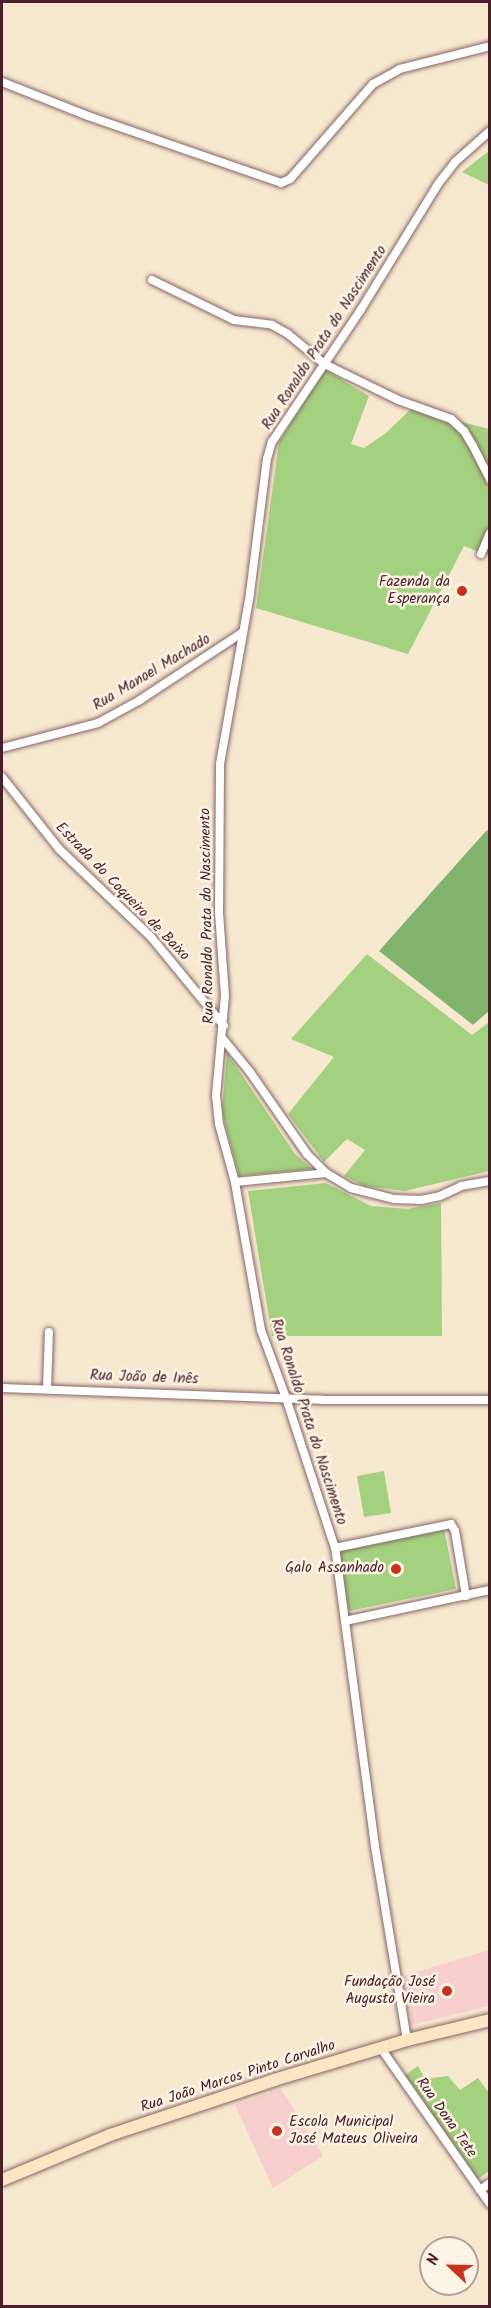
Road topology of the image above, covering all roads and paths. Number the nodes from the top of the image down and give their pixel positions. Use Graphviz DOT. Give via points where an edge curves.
graph roads {
  1 [pos="489,46"];
  2 [pos="2,82"];
  3 [pos="489,131"];
  4 [pos="152,280"];
  5 [pos="323,363"];
  6 [pos="489,480"];
  7 [pos="489,532"];
  8 [pos="482,554"];
  9 [pos="243,632"];
  10 [pos="2,748"];
  11 [pos="2,777"];
  12 [pos="224,1026"];
  13 [pos="223,1039"];
  14 [pos="326,1173"];
  15 [pos="489,1181"];
  16 [pos="235,1182"];
  17 [pos="49,1332"];
  18 [pos="2,1388"];
  19 [pos="47,1388"];
  20 [pos="286,1398"];
  21 [pos="489,1400"];
  22 [pos="335,1548"];
  23 [pos="489,1590"];
  24 [pos="466,1596"];
  25 [pos="345,1621"];
  26 [pos="489,2020"];
  27 [pos="406,2040"];
  28 [pos="380,2048"];
  29 [pos="2,2180"];
  30 [pos="489,2183"];
  31 [pos="480,2190"];
  32 [pos="489,2204"];
  1 -- 2 [label="street" via="400,69 373,84 290,179 281,183"];
  3 -- 5 [label="street, Rua Ronaldo Prata do Nascimento" via="455,162 438,184"];
  4 -- 5 [label="street" via="228,318 272,325"];
  5 -- 6 [label="street" via="398,400 451,419 473,446"];
  5 -- 9 [label="street, Rua Ronaldo Prata do Nascimento" via="269,451"];
  7 -- 8 [label="street"];
  9 -- 10 [label="street, Rua Manoel Machado" via="98,723"];
  9 -- 12 [label="street, Rua Ronaldo Prata do Nascimento" via="220,764 219,912"];
  11 -- 12 [label="street, Estrada do Coqueiro de Baixo" via="59,849 151,937"];
  12 -- 13 [label="street, Rua Ronaldo Prata do Nascimento"];
  13 -- 14 [label="street" via="295,1139"];
  13 -- 16 [label="street, Rua Ronaldo Prata do Nascimento" via="216,1095 219,1124"];
  14 -- 15 [label="street" via="366,1193 407,1200 440,1196 462,1186"];
  14 -- 16 [label="street"];
  16 -- 20 [label="street, Rua Ronaldo Prata do Nascimento" via="261,1330"];
  17 -- 19 [label="street"];
  18 -- 19 [label="street, Rua João de Inês"];
  19 -- 20 [label="street, Rua João de Inês"];
  20 -- 21 [label="street, Rua João de Inês"];
  20 -- 22 [label="street, Rua Ronaldo Prata do Nascimento"];
  22 -- 24 [label="street" via="448,1523 454,1526"];
  22 -- 25 [label="street, Rua Ronaldo Prata do Nascimento"];
  23 -- 24 [label="street"];
  24 -- 25 [label="street"];
  25 -- 27 [label="street, Rua Ronaldo Prata do Nascimento"];
  26 -- 27 [label="main road, Rua João Marcos Pinto Carvalho"];
  27 -- 28 [label="main road, Rua João Marcos Pinto Carvalho"];
  28 -- 29 [label="main road, Rua João Marcos Pinto Carvalho" via="110,2135"];
  28 -- 31 [label="street, Rua Dona Tete"];
  30 -- 31 [label="street"];
  31 -- 32 [label="street, Rua Dona Tete"];
}
